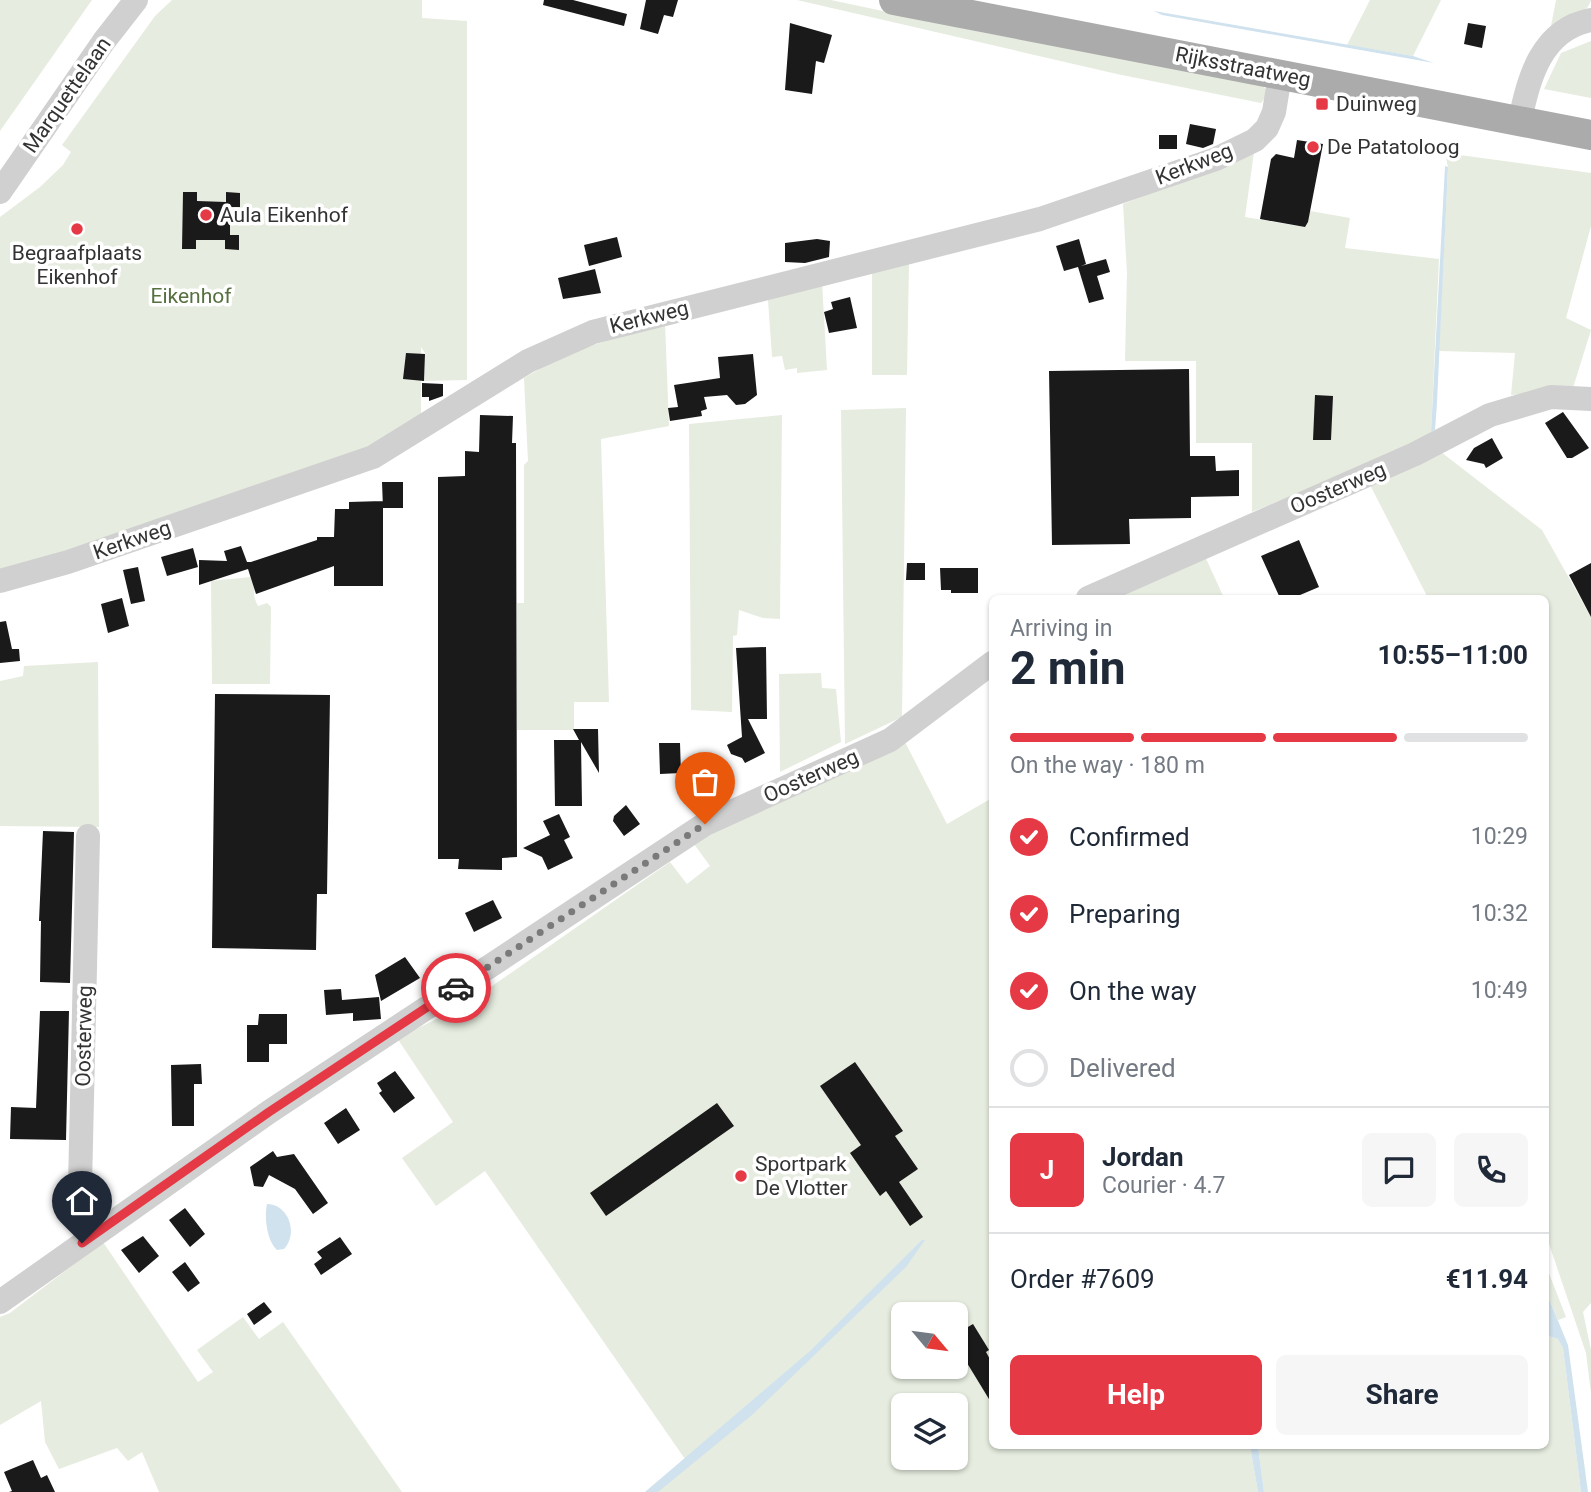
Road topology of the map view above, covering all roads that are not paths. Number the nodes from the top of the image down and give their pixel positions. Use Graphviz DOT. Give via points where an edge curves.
graph roads {
  1 [pos="136,0"];
  2 [pos="894,0"];
  3 [pos="1591,20"];
  4 [pos="1280,75"];
  5 [pos="1520,121"];
  6 [pos="1591,135"];
  7 [pos="0,192"];
  8 [pos="1591,399"];
  9 [pos="0,581"];
  10 [pos="1095,595"];
  11 [pos="989,665"];
  12 [pos="88,836"];
  13 [pos="101,1230"];
  14 [pos="0,1301"];
  1 -- 7 [label="street, Marquettelaan"];
  2 -- 4 [label="main road, Rijksstraatweg"];
  3 -- 5 [label="street" via="1574,23 1544,50 1529,81"];
  4 -- 5 [label="main road, Rijksstraatweg"];
  4 -- 9 [label="street, Kerkweg" via="1275,112 1267,128 1255,140 1216,159 1040,219 593,331 528,362 373,457"];
  5 -- 6 [label="main road, Rijksstraatweg"];
  8 -- 10 [label="street, Oosterweg" via="1551,397 1490,415 1415,454"];
  11 -- 13 [label="street, Oosterweg" via="890,740 705,824 269,1112"];
  12 -- 13 [label="street, Oosterweg" via="80,1195"];
  13 -- 14 [label="street, Oosterweg"];
}
